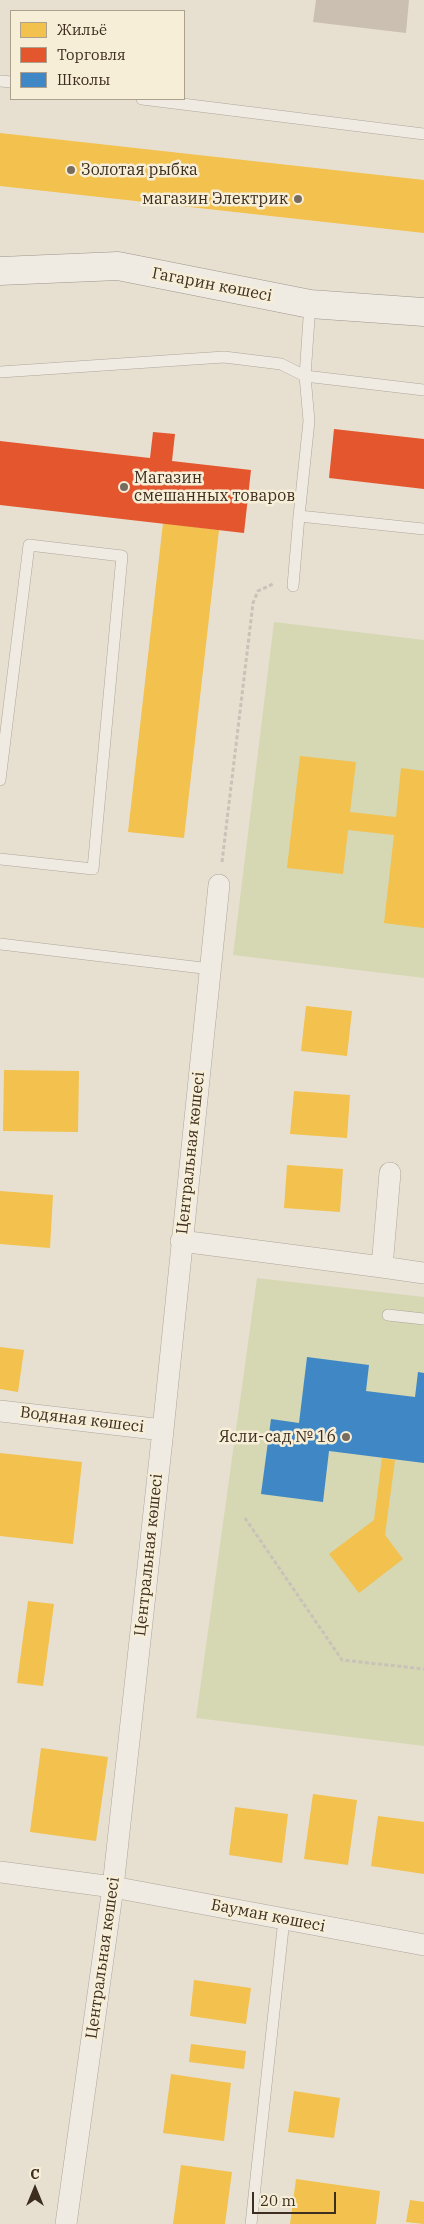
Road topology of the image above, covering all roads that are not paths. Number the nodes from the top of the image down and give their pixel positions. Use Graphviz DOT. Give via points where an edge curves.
graph roads {
  1 [pos="150,100"];
  2 [pos="424,134"];
  3 [pos="0,271"];
  4 [pos="310,304"];
  5 [pos="424,312"];
  6 [pos="0,372"];
  7 [pos="306,376"];
  8 [pos="424,390"];
  9 [pos="299,516"];
  10 [pos="424,529"];
  11 [pos="293,586"];
  12 [pos="0,780"];
  13 [pos="0,859"];
  14 [pos="219,885"];
  15 [pos="0,944"];
  16 [pos="211,969"];
  17 [pos="390,1173"];
  18 [pos="181,1241"];
  19 [pos="382,1267"];
  20 [pos="424,1273"];
  21 [pos="388,1315"];
  22 [pos="424,1319"];
  23 [pos="0,1411"];
  24 [pos="163,1430"];
  25 [pos="0,1872"];
  26 [pos="113,1887"];
  27 [pos="284,1919"];
  28 [pos="424,1945"];
  29 [pos="66,2224"];
  30 [pos="252,2224"];
  1 -- 2 [label="lane"];
  3 -- 4 [label="street, Гагарин көшесі" via="118,266"];
  4 -- 5 [label="street, Гагарин көшесі"];
  4 -- 7 [label="lane"];
  6 -- 7 [label="lane" via="224,357 281,364"];
  7 -- 8 [label="lane"];
  7 -- 9 [label="lane" via="309,421"];
  9 -- 10 [label="lane"];
  9 -- 11 [label="lane"];
  12 -- 13 [label="lane" via="29,545 122,556 93,869"];
  14 -- 16 [label="street, Центральная көшесі"];
  15 -- 16 [label="lane"];
  16 -- 18 [label="street, Центральная көшесі"];
  17 -- 19 [label="street"];
  18 -- 19 [label="street"];
  18 -- 24 [label="street, Центральная көшесі"];
  19 -- 20 [label="street"];
  21 -- 22 [label="lane"];
  23 -- 24 [label="street, Водяная көшесі"];
  24 -- 26 [label="street, Центральная көшесі"];
  25 -- 26 [label="street, Бауман көшесі"];
  26 -- 27 [label="street, Бауман көшесі"];
  26 -- 29 [label="street, Центральная көшесі"];
  27 -- 28 [label="street, Бауман көшесі"];
  27 -- 30 [label="lane"];
}
